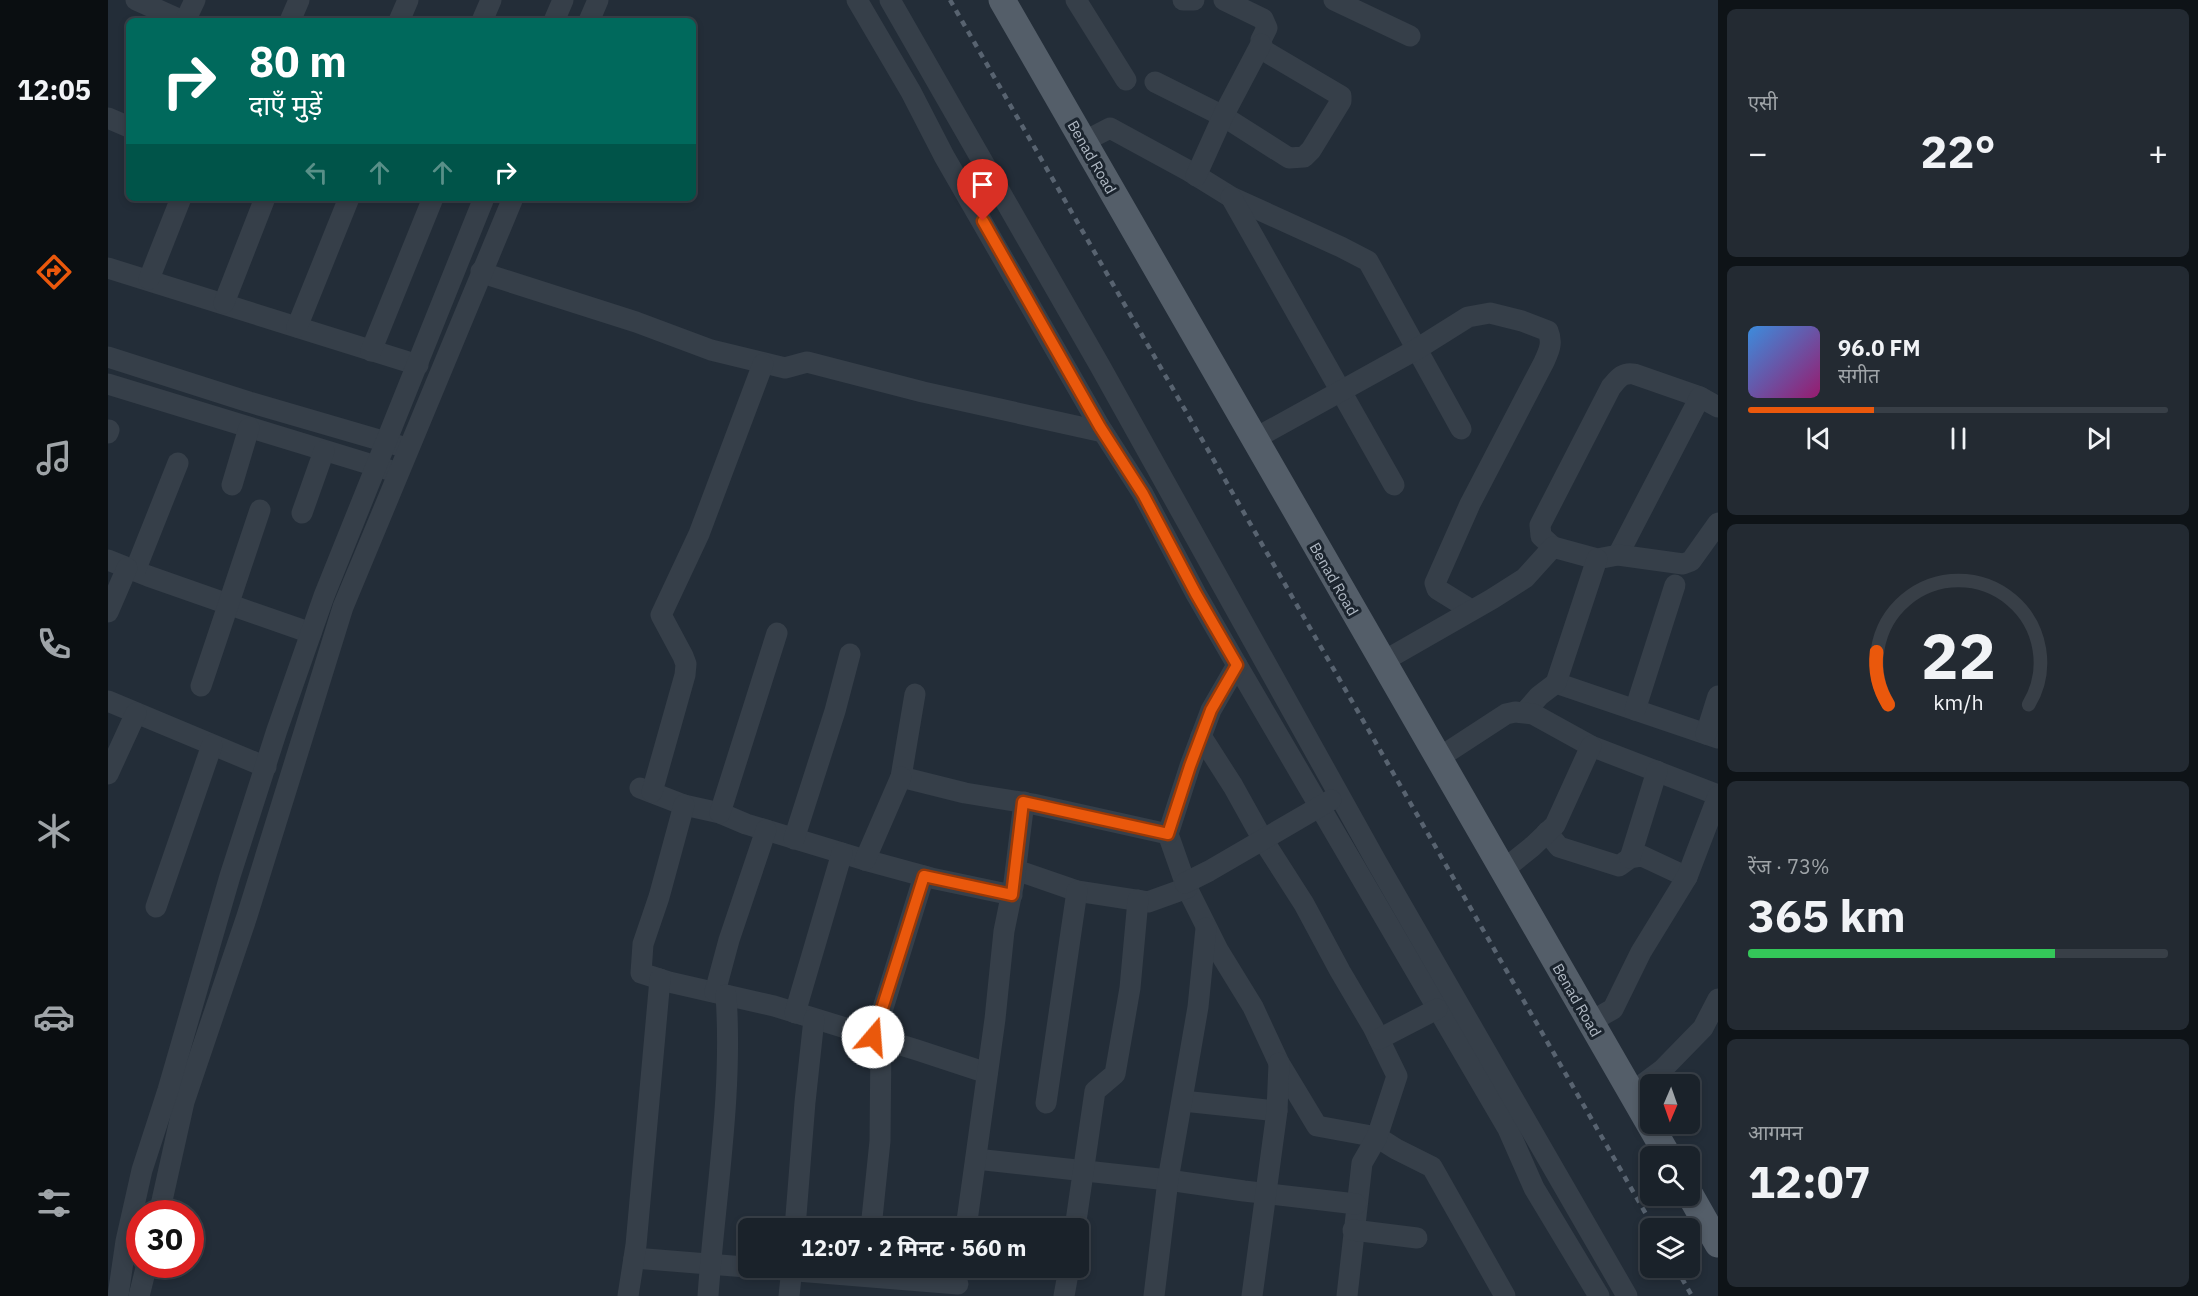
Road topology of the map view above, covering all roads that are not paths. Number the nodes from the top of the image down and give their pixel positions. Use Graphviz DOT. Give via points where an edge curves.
graph roads {
  1 [pos="136,0"];
  2 [pos="195,0"];
  3 [pos="299,0"];
  4 [pos="408,0"];
  5 [pos="491,0"];
  6 [pos="563,0"];
  7 [pos="598,0"];
  8 [pos="856,0"];
  9 [pos="890,0"];
  10 [pos="1002,0"];
  11 [pos="1076,0"];
  12 [pos="1183,0"];
  13 [pos="1194,0"];
  14 [pos="1224,0"];
  15 [pos="1334,0"];
  16 [pos="177,18"];
  17 [pos="186,18"];
  18 [pos="291,18"];
  19 [pos="400,18"];
  20 [pos="483,18"];
  21 [pos="555,18"];
  22 [pos="590,18"];
  23 [pos="1410,36"];
  24 [pos="1261,45"];
  25 [pos="1126,80"];
  26 [pos="1155,81"];
  27 [pos="1223,116"];
  28 [pos="108,118"];
  29 [pos="126,126"];
  30 [pos="1083,142"];
  31 [pos="1196,176"];
  32 [pos="1231,197"];
  33 [pos="180,201"];
  34 [pos="264,201"];
  35 [pos="348,201"];
  36 [pos="432,201"];
  37 [pos="483,201"];
  38 [pos="512,201"];
  39 [pos="108,268"];
  40 [pos="482,271"];
  41 [pos="149,279"];
  42 [pos="224,303"];
  43 [pos="297,327"];
  44 [pos="1417,349"];
  45 [pos="371,351"];
  46 [pos="108,357"];
  47 [pos="763,364"];
  48 [pos="418,365"];
  49 [pos="108,384"];
  50 [pos="1340,392"];
  51 [pos="1709,402"];
  52 [pos="249,428"];
  53 [pos="1461,429"];
  54 [pos="1103,432"];
  55 [pos="1254,439"];
  56 [pos="387,442"];
  57 [pos="408,448"];
  58 [pos="324,451"];
  59 [pos="178,463"];
  60 [pos="377,466"];
  61 [pos="398,473"];
  62 [pos="232,485"];
  63 [pos="1394,485"];
  64 [pos="260,510"];
  65 [pos="302,513"];
  66 [pos="1718,523"];
  67 [pos="1553,547"];
  68 [pos="1618,555"];
  69 [pos="1597,559"];
  70 [pos="124,567"];
  71 [pos="1675,585"];
  72 [pos="228,604"];
  73 [pos="1471,610"];
  74 [pos="108,612"];
  75 [pos="339,621"];
  76 [pos="315,623"];
  77 [pos="777,633"];
  78 [pos="850,654"];
  79 [pos="1382,662"];
  80 [pos="1237,665"];
  81 [pos="1556,683"];
  82 [pos="201,686"];
  83 [pos="915,694"];
  84 [pos="1718,696"];
  85 [pos="108,701"];
  86 [pos="1635,710"];
  87 [pos="1525,712"];
  88 [pos="136,713"];
  89 [pos="1201,736"];
  90 [pos="1712,736"];
  91 [pos="212,745"];
  92 [pos="1591,746"];
  93 [pos="1437,759"];
  94 [pos="266,767"];
  95 [pos="1658,771"];
  96 [pos="108,774"];
  97 [pos="901,777"];
  98 [pos="1718,795"];
  99 [pos="1339,796"];
  100 [pos="1023,802"];
  101 [pos="684,805"];
  102 [pos="1320,806"];
  103 [pos="720,813"];
  104 [pos="766,830"];
  105 [pos="1547,832"];
  106 [pos="1168,834"];
  107 [pos="794,839"];
  108 [pos="1263,840"];
  109 [pos="842,854"];
  110 [pos="1630,858"];
  111 [pos="865,860"];
  112 [pos="1016,870"];
  113 [pos="1502,871"];
  114 [pos="924,876"];
  115 [pos="1687,876"];
  116 [pos="1186,885"];
  117 [pos="1077,891"];
  118 [pos="1012,895"];
  119 [pos="1138,900"];
  120 [pos="156,907"];
  121 [pos="1206,927"];
  122 [pos="660,979"];
  123 [pos="720,993"];
  124 [pos="1717,1004"];
  125 [pos="1437,1009"];
  126 [pos="805,1016"];
  127 [pos="1590,1022"];
  128 [pos="877,1037"];
  129 [pos="1379,1039"];
  130 [pos="1280,1063"];
  131 [pos="987,1073"];
  132 [pos="1631,1093"];
  133 [pos="1183,1101"];
  134 [pos="1046,1103"];
  135 [pos="1277,1111"];
  136 [pos="1377,1137"];
  137 [pos="1662,1146"];
  138 [pos="976,1158"];
  139 [pos="1083,1171"];
  140 [pos="1168,1180"];
  141 [pos="1265,1194"];
  142 [pos="162,1200"];
  143 [pos="1356,1204"];
  144 [pos="1696,1206"];
  145 [pos="796,1218"];
  146 [pos="872,1218"];
  147 [pos="967,1218"];
  148 [pos="1076,1218"];
  149 [pos="1353,1230"];
  150 [pos="1417,1238"];
  151 [pos="1718,1244"];
  152 [pos="634,1258"];
  153 [pos="711,1264"];
  154 [pos="738,1266"];
  155 [pos="144,1278"];
  156 [pos="791,1278"];
  157 [pos="1067,1278"];
  158 [pos="868,1280"];
  159 [pos="958,1282"];
  160 [pos="118,1296"];
  161 [pos="140,1296"];
  162 [pos="628,1296"];
  163 [pos="708,1296"];
  164 [pos="789,1296"];
  165 [pos="1064,1296"];
  166 [pos="1154,1296"];
  167 [pos="1252,1296"];
  168 [pos="1347,1296"];
  169 [pos="1505,1296"];
  170 [pos="1599,1296"];
  171 [pos="1627,1296"];
  1 -- 16 [label="street"];
  2 -- 17 [label="street"];
  3 -- 18 [label="street"];
  4 -- 19 [label="street"];
  5 -- 20 [label="street"];
  6 -- 21 [label="street"];
  7 -- 22 [label="street"];
  8 -- 54 [label="street"];
  9 -- 99 [label="street" via="1100,366"];
  10 -- 30 [label="main road, Benad Road"];
  11 -- 25 [label="street"];
  12 -- 13 [label="street"];
  14 -- 24 [label="street" via="1263,19 1267,28"];
  15 -- 23 [label="street"];
  24 -- 27 [label="street"];
  24 -- 27 [label="street" via="1336,91 1341,101 1311,150 1297,159 1289,158"];
  26 -- 27 [label="street"];
  27 -- 31 [label="street"];
  28 -- 29 [label="street"];
  30 -- 31 [label="street" via="1110,128"];
  30 -- 55 [label="main road, Benad Road"];
  31 -- 32 [label="street"];
  32 -- 44 [label="street" via="1368,261"];
  32 -- 50 [label="street"];
  33 -- 41 [label="street"];
  34 -- 42 [label="street"];
  35 -- 43 [label="street"];
  36 -- 45 [label="street"];
  37 -- 48 [label="street"];
  38 -- 40 [label="street"];
  39 -- 41 [label="street"];
  40 -- 47 [label="street" via="711,350"];
  40 -- 57 [label="street"];
  41 -- 42 [label="street"];
  42 -- 43 [label="street"];
  43 -- 45 [label="street"];
  44 -- 50 [label="street"];
  44 -- 53 [label="street"];
  44 -- 73 [label="street" via="1479,313 1522,321 1548,331 1551,338 1545,362 1470,504 1435,583 1437,589"];
  45 -- 48 [label="street"];
  46 -- 56 [label="street"];
  47 -- 54 [label="street" via="789,368 807,362 912,390"];
  47 -- 101 [label="street" via="699,534 661,615 686,664 646,790"];
  48 -- 56 [label="street"];
  49 -- 52 [label="street"];
  50 -- 55 [label="street"];
  50 -- 63 [label="street"];
  51 -- 67 [label="street" via="1634,374 1620,376 1540,525 1541,536"];
  51 -- 68 [label="street"];
  52 -- 58 [label="street"];
  52 -- 62 [label="street"];
  54 -- 80 [label="street" via="1143,494"];
  55 -- 79 [label="main road, Benad Road"];
  56 -- 57 [label="street"];
  56 -- 60 [label="street"];
  57 -- 61 [label="street"];
  58 -- 60 [label="street"];
  58 -- 65 [label="street"];
  59 -- 70 [label="street"];
  60 -- 61 [label="street"];
  60 -- 76 [label="street"];
  61 -- 75 [label="street"];
  64 -- 72 [label="street"];
  66 -- 68 [label="street" via="1692,561 1683,564"];
  67 -- 69 [label="street"];
  67 -- 73 [label="street" via="1525,578"];
  68 -- 69 [label="street"];
  69 -- 81 [label="street"];
  70 -- 72 [label="street"];
  70 -- 74 [label="street"];
  71 -- 86 [label="street"];
  72 -- 76 [label="street"];
  72 -- 82 [label="street"];
  73 -- 79 [label="street"];
  75 -- 76 [label="street"];
  75 -- 142 [label="street" via="184,1102"];
  76 -- 94 [label="street"];
  77 -- 103 [label="street"];
  78 -- 107 [label="street"];
  79 -- 93 [label="main road, Benad Road"];
  80 -- 89 [label="street"];
  80 -- 102 [label="street"];
  81 -- 86 [label="street"];
  81 -- 87 [label="street"];
  83 -- 97 [label="street"];
  84 -- 90 [label="street"];
  85 -- 88 [label="street"];
  86 -- 90 [label="street"];
  87 -- 92 [label="street"];
  87 -- 93 [label="street" via="1506,714"];
  88 -- 91 [label="street"];
  88 -- 96 [label="street"];
  89 -- 106 [label="street"];
  89 -- 108 [label="street"];
  91 -- 94 [label="street"];
  91 -- 120 [label="street"];
  92 -- 95 [label="street"];
  92 -- 105 [label="street" via="1555,825"];
  93 -- 113 [label="main road, Benad Road"];
  94 -- 160 [label="street" via="142,1170"];
  95 -- 98 [label="street"];
  95 -- 110 [label="street"];
  97 -- 100 [label="street"];
  97 -- 111 [label="street"];
  98 -- 115 [label="street"];
  99 -- 102 [label="street"];
  99 -- 171 [label="street"];
  100 -- 106 [label="street"];
  100 -- 112 [label="street"];
  101 -- 103 [label="street"];
  101 -- 122 [label="street" via="642,953 641,973"];
  102 -- 108 [label="street"];
  102 -- 125 [label="street"];
  103 -- 104 [label="street"];
  104 -- 107 [label="street"];
  104 -- 123 [label="street" via="729,940"];
  105 -- 110 [label="street" via="1559,847 1619,866"];
  105 -- 113 [label="street"];
  106 -- 116 [label="street"];
  107 -- 109 [label="street"];
  108 -- 116 [label="street"];
  108 -- 129 [label="street" via="1304,904"];
  109 -- 111 [label="street"];
  109 -- 126 [label="street"];
  110 -- 115 [label="street" via="1641,856"];
  111 -- 114 [label="street"];
  112 -- 117 [label="street"];
  112 -- 118 [label="street"];
  113 -- 127 [label="main road, Benad Road"];
  114 -- 118 [label="street"];
  114 -- 128 [label="street"];
  115 -- 127 [label="street" via="1641,952 1613,1009"];
  116 -- 119 [label="street" via="1148,902"];
  116 -- 121 [label="street"];
  117 -- 119 [label="street"];
  117 -- 134 [label="street"];
  118 -- 131 [label="street"];
  119 -- 139 [label="street" via="1130,988 1115,1074 1095,1091"];
  121 -- 130 [label="street" via="1254,1007"];
  121 -- 133 [label="street"];
  122 -- 123 [label="street"];
  122 -- 152 [label="street"];
  123 -- 126 [label="street"];
  123 -- 153 [label="street" via="728,1025"];
  124 -- 132 [label="street" via="1703,1028 1662,1070"];
  125 -- 129 [label="street"];
  125 -- 170 [label="street" via="1508,1129 1534,1188"];
  126 -- 128 [label="street"];
  126 -- 145 [label="street"];
  127 -- 132 [label="main road, Benad Road"];
  128 -- 131 [label="street"];
  128 -- 146 [label="street" via="880,1141"];
  129 -- 136 [label="street" via="1397,1076"];
  130 -- 135 [label="street"];
  130 -- 136 [label="street" via="1317,1126"];
  131 -- 138 [label="street"];
  132 -- 137 [label="main road, Benad Road"];
  133 -- 135 [label="street"];
  133 -- 140 [label="street"];
  135 -- 141 [label="street"];
  136 -- 143 [label="street" via="1362,1163"];
  136 -- 169 [label="street" via="1432,1167"];
  138 -- 139 [label="street"];
  138 -- 147 [label="street"];
  139 -- 140 [label="street"];
  139 -- 148 [label="street"];
  140 -- 141 [label="street"];
  140 -- 166 [label="street"];
  141 -- 143 [label="street"];
  141 -- 167 [label="street"];
  143 -- 149 [label="street"];
  144 -- 151 [label="main road"];
  149 -- 150 [label="street"];
  149 -- 168 [label="street"];
  152 -- 153 [label="street"];
  152 -- 162 [label="street"];
  153 -- 154 [label="street"];
  153 -- 163 [label="street"];
  155 -- 161 [label="street"];
  156 -- 164 [label="street"];
  157 -- 165 [label="street"];
  158 -- 159 [label="street"];
}
